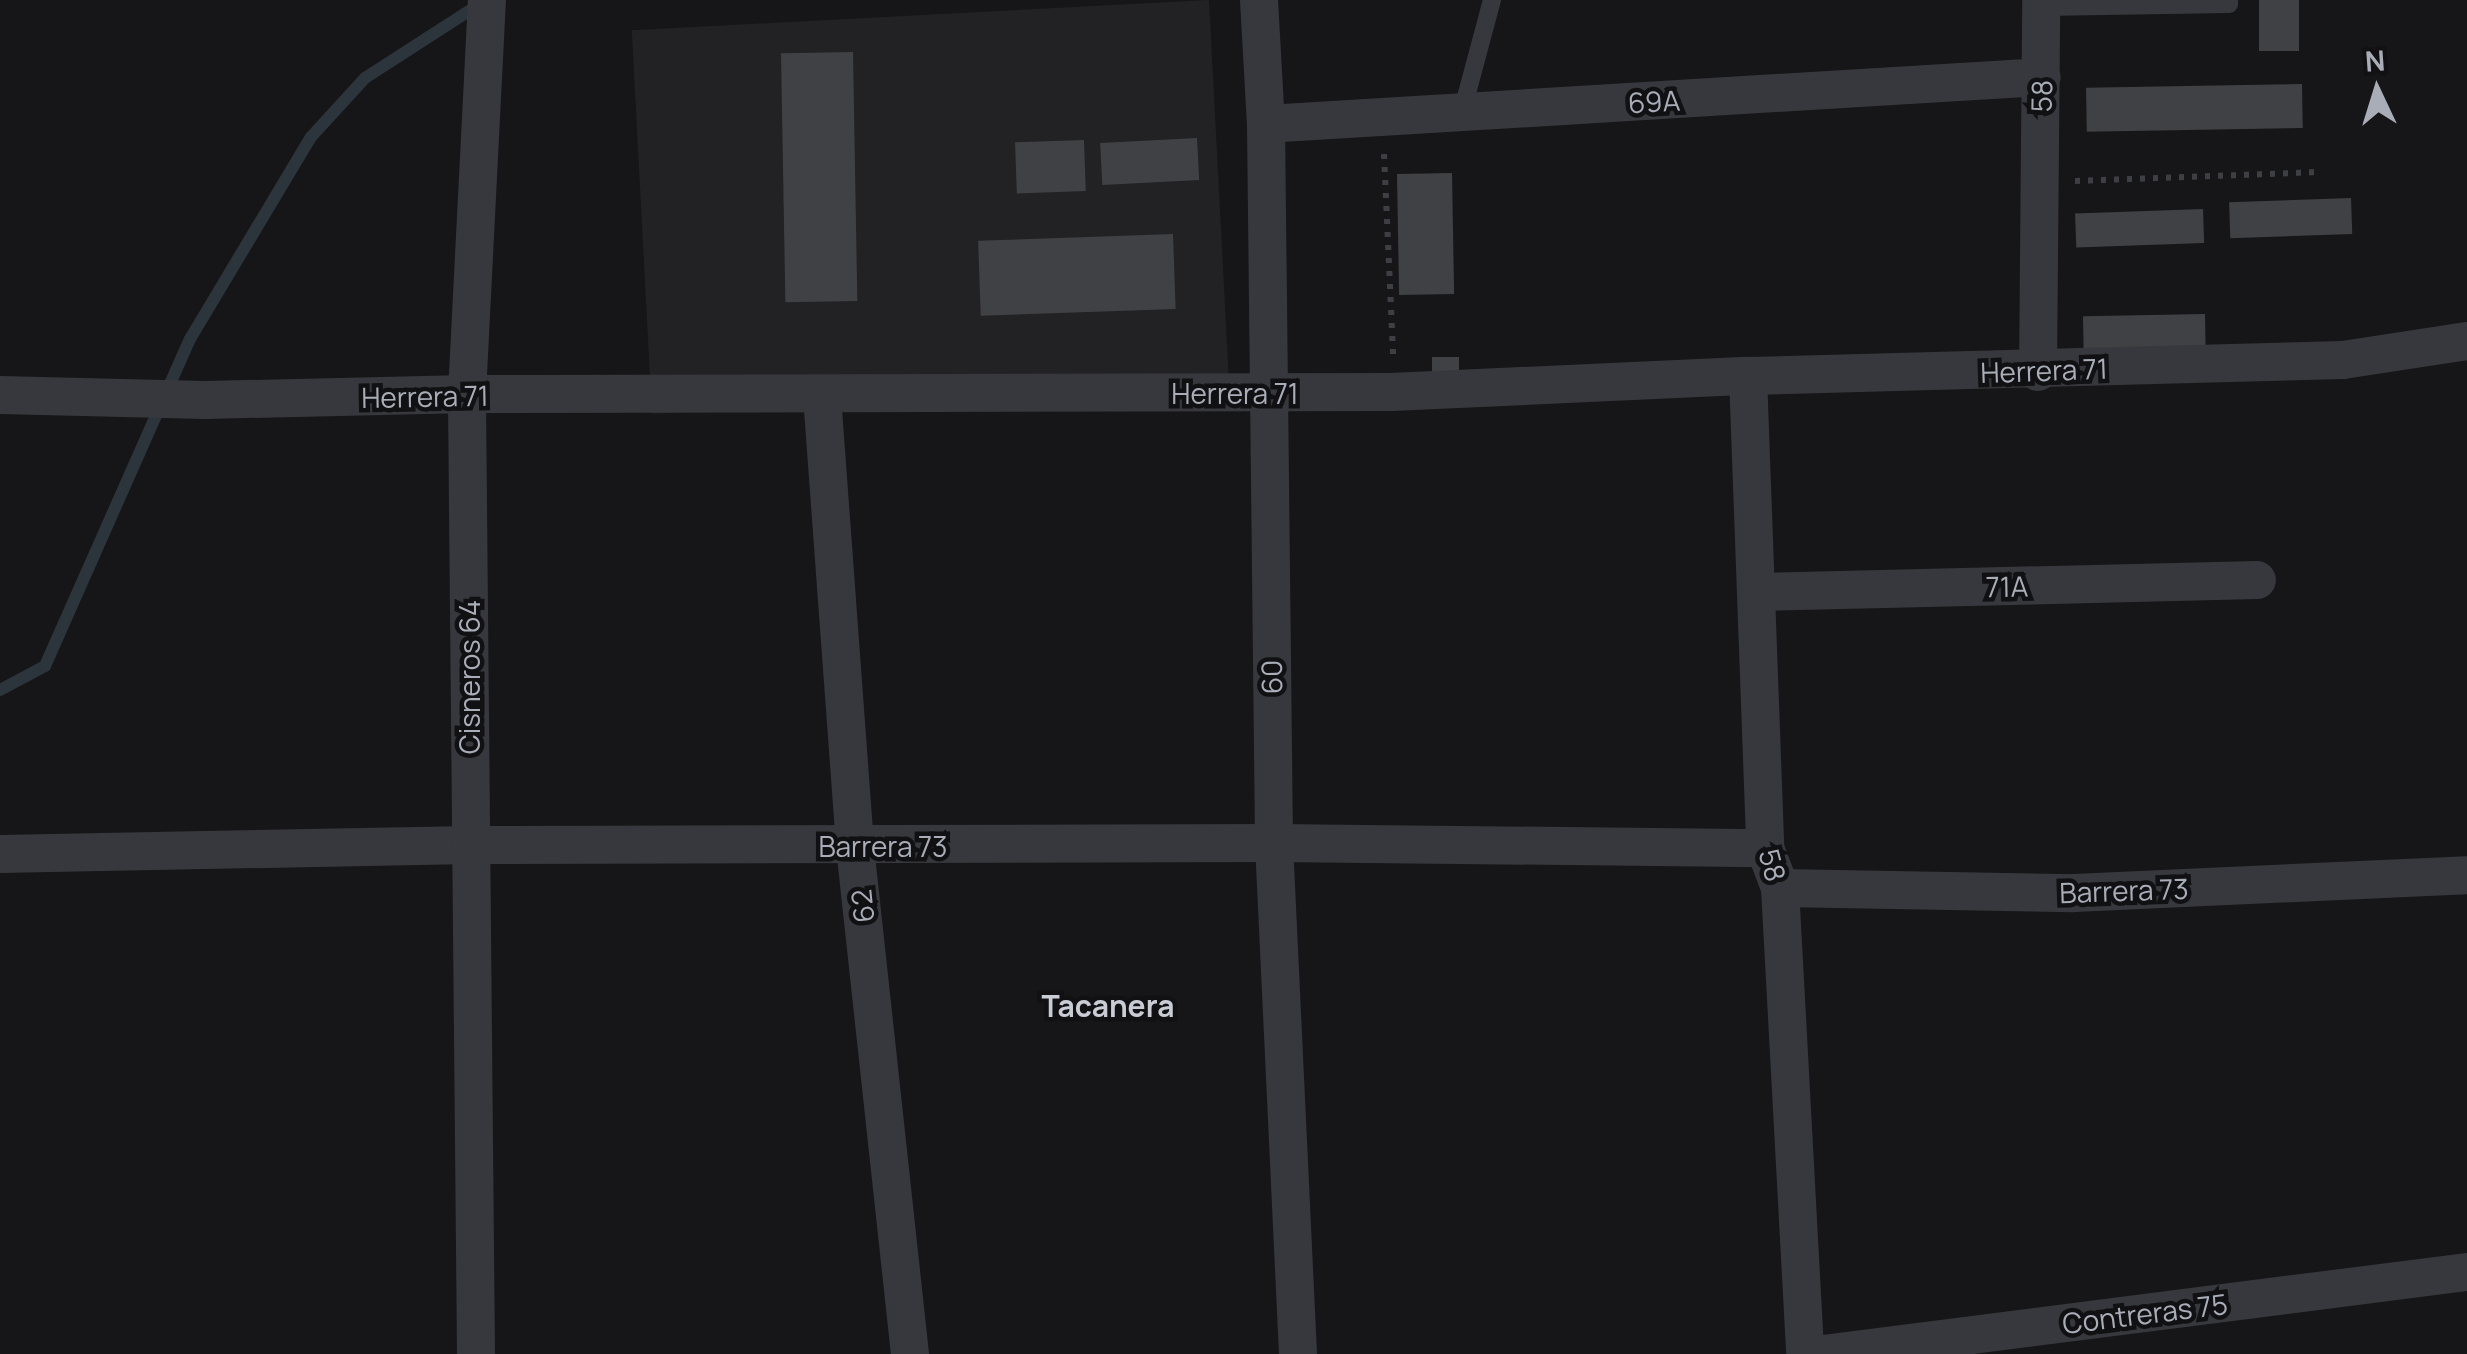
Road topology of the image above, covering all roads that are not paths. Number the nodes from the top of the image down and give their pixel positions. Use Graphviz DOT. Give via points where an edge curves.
graph roads {
  1 [pos="488,0"];
  2 [pos="1258,0"];
  3 [pos="1492,0"];
  4 [pos="2229,0"];
  5 [pos="2041,3"];
  6 [pos="2042,77"];
  7 [pos="1462,112"];
  8 [pos="1266,124"];
  9 [pos="2467,341"];
  10 [pos="2038,372"];
  11 [pos="1748,376"];
  12 [pos="1268,393"];
  13 [pos="467,394"];
  14 [pos="0,395"];
  15 [pos="822,396"];
  16 [pos="2257,580"];
  17 [pos="1757,592"];
  18 [pos="1274,843"];
  19 [pos="470,845"];
  20 [pos="855,846"];
  21 [pos="1766,848"];
  22 [pos="0,854"];
  23 [pos="2467,875"];
  24 [pos="1780,888"];
  25 [pos="2467,1272"];
  26 [pos="476,1354"];
  27 [pos="910,1354"];
  28 [pos="1298,1354"];
  29 [pos="1804,1354"];
  30 [pos="1823,1354"];
  1 -- 13 [label="street, Cisneros 64"];
  2 -- 8 [label="street, 60"];
  3 -- 7 [label="lane"];
  4 -- 5 [label="lane"];
  5 -- 6 [label="street, 58"];
  6 -- 7 [label="street, 69A"];
  6 -- 10 [label="street, 58"];
  7 -- 8 [label="street, 69A"];
  8 -- 12 [label="street, 60"];
  9 -- 10 [label="street, Herrera 71" via="2343,360"];
  10 -- 11 [label="street, Herrera 71"];
  11 -- 12 [label="street, Herrera 71"];
  11 -- 17 [label="street, 58"];
  12 -- 15 [label="street, Herrera 71"];
  12 -- 18 [label="street, 60"];
  13 -- 14 [label="street, Herrera 71" via="205,400"];
  13 -- 15 [label="street, Herrera 71"];
  13 -- 19 [label="street, Cisneros 64"];
  15 -- 20 [label="street, 62"];
  16 -- 17 [label="street, 71A"];
  17 -- 21 [label="street, 58"];
  18 -- 20 [label="street, Barrera 73"];
  18 -- 21 [label="street, Barrera 73"];
  18 -- 28 [label="street, 60"];
  19 -- 20 [label="street, Barrera 73"];
  19 -- 22 [label="street, Barrera 73"];
  19 -- 26 [label="street, Cisneros 64"];
  20 -- 27 [label="street, 62"];
  21 -- 24 [label="street, 58"];
  23 -- 24 [label="street, Barrera 73" via="2074,893"];
  24 -- 29 [label="street, 58"];
  25 -- 30 [label="street, Contreras 75"];
}
